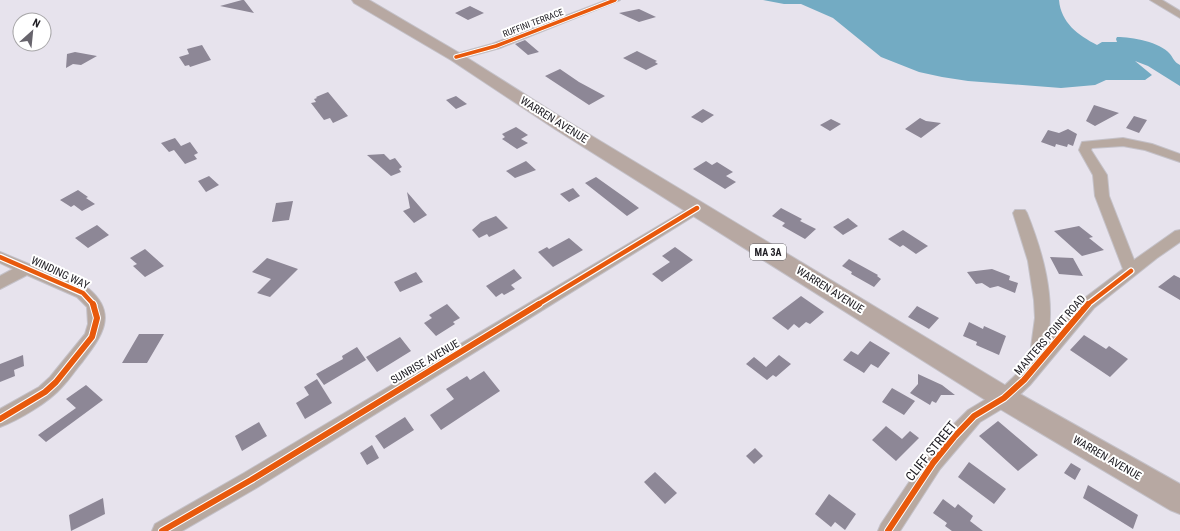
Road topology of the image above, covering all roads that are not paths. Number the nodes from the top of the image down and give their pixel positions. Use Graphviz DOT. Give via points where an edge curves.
graph roads {
  1 [pos="359,0"];
  2 [pos="615,0"];
  3 [pos="1155,0"];
  4 [pos="1180,15"];
  5 [pos="456,57"];
  6 [pos="1180,158"];
  7 [pos="697,208"];
  8 [pos="1020,213"];
  9 [pos="1180,235"];
  10 [pos="0,257"];
  11 [pos="27,268"];
  12 [pos="1131,271"];
  13 [pos="0,283"];
  14 [pos="1037,363"];
  15 [pos="1004,398"];
  16 [pos="0,419"];
  17 [pos="1180,500"];
  18 [pos="162,531"];
  19 [pos="888,531"];
  1 -- 5 [label="main road, WARREN AVENUE / MA 3A"];
  2 -- 5 [label="street, RUFFINI TERRACE" via="496,46"];
  3 -- 4 [label="street"];
  5 -- 7 [label="main road, WARREN AVENUE / MA 3A"];
  6 -- 12 [label="street" via="1148,147 1122,142 1091,144 1085,147 1087,156 1100,175 1102,196"];
  7 -- 15 [label="main road, WARREN AVENUE / MA 3A"];
  7 -- 18 [label="street, SUNRISE AVENUE" via="251,480"];
  8 -- 14 [label="street" via="1042,299"];
  9 -- 12 [label="street, MANTERS POINT ROAD"];
  10 -- 11 [label="street, WINDING WAY"];
  11 -- 13 [label="street"];
  11 -- 16 [label="street, WINDING WAY" via="89,298 96,308 97,320 94,333 87,344 56,382 32,402"];
  12 -- 14 [label="street, MANTERS POINT ROAD" via="1088,304"];
  14 -- 15 [label="street, MANTERS POINT ROAD" via="1024,380"];
  15 -- 17 [label="main road, WARREN AVENUE / MA 3A"];
  15 -- 19 [label="street, CLIFF STREET" via="974,416 954,437 933,462"];
}
